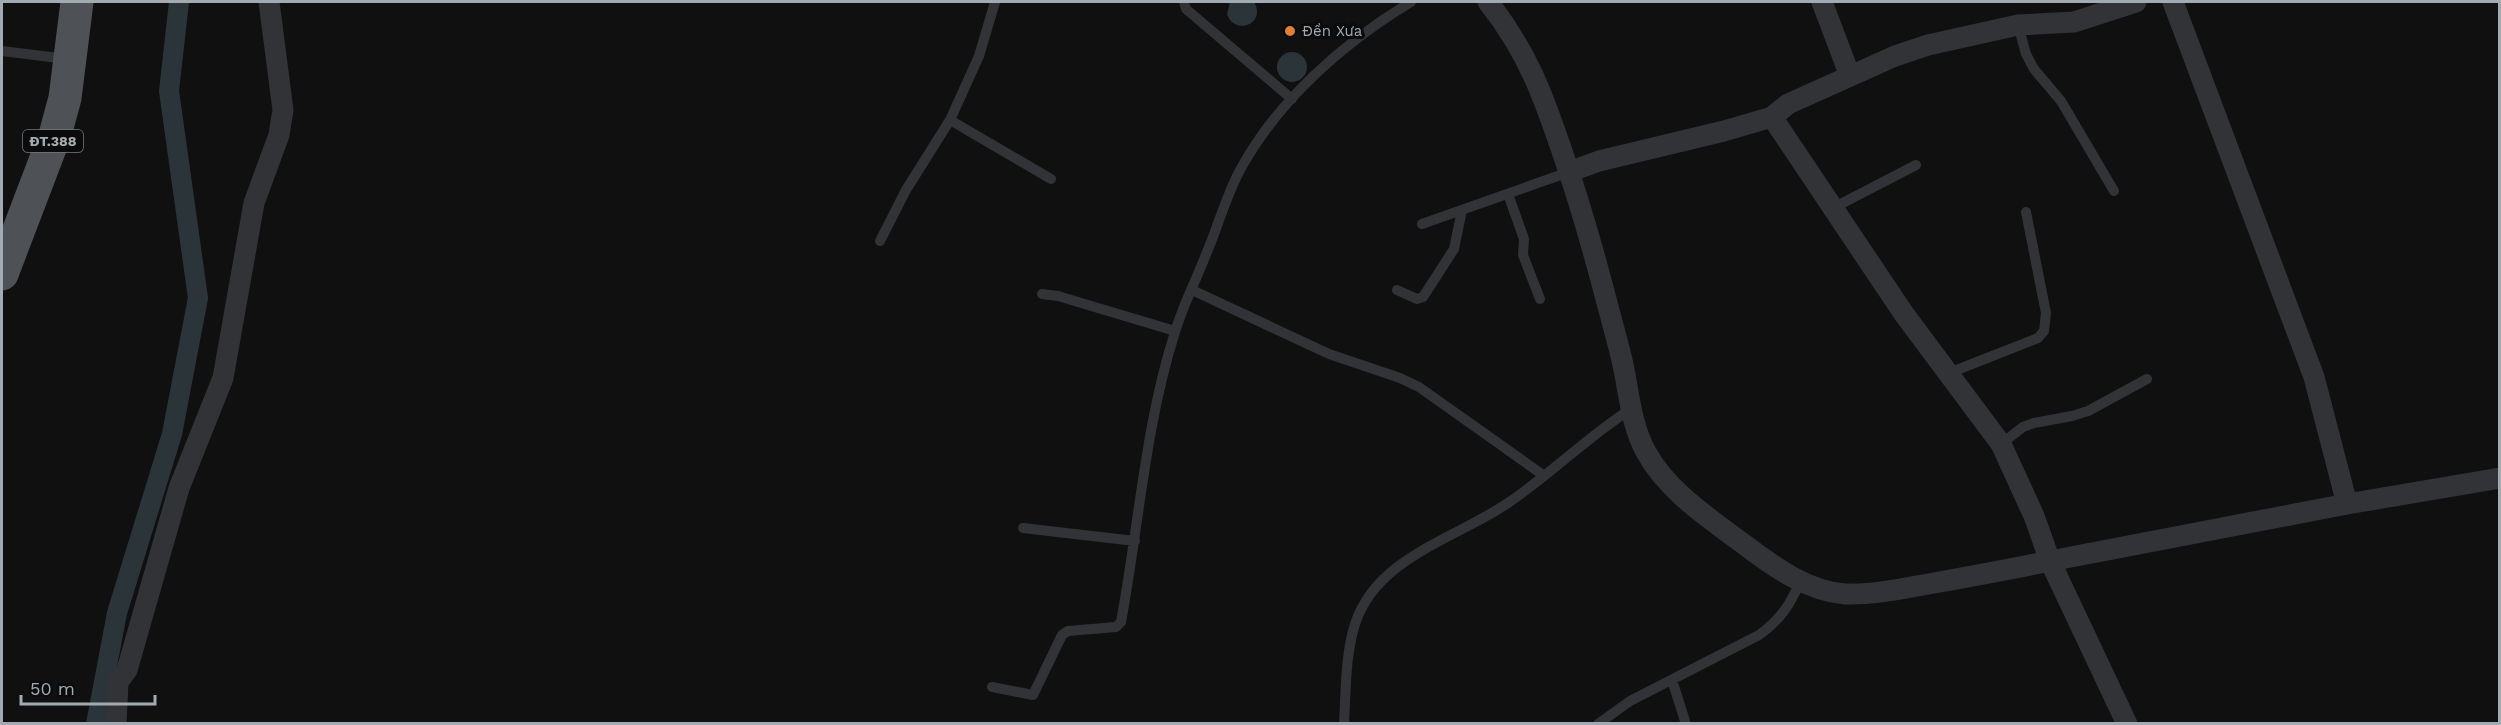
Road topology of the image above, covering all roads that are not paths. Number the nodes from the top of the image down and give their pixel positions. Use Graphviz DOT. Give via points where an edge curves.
graph roads {
  1 [pos="77,2"];
  2 [pos="269,2"];
  3 [pos="995,2"];
  4 [pos="1184,2"];
  5 [pos="1411,2"];
  6 [pos="1488,2"];
  7 [pos="1822,2"];
  8 [pos="2173,2"];
  9 [pos="2123,3"];
  10 [pos="2018,25"];
  11 [pos="2,51"];
  12 [pos="71,60"];
  13 [pos="1850,76"];
  14 [pos="1292,99"];
  15 [pos="1772,117"];
  16 [pos="950,120"];
  17 [pos="1916,165"];
  18 [pos="1569,172"];
  19 [pos="1051,178"];
  20 [pos="2115,191"];
  21 [pos="1508,194"];
  22 [pos="1833,208"];
  23 [pos="1462,210"];
  24 [pos="2026,212"];
  25 [pos="1422,224"];
  26 [pos="880,242"];
  27 [pos="2,274"];
  28 [pos="1192,290"];
  29 [pos="1397,290"];
  30 [pos="1042,294"];
  31 [pos="1539,299"];
  32 [pos="1175,331"];
  33 [pos="1949,374"];
  34 [pos="2147,379"];
  35 [pos="1631,409"];
  36 [pos="2001,444"];
  37 [pos="1543,475"];
  38 [pos="2499,478"];
  39 [pos="2347,504"];
  40 [pos="1023,528"];
  41 [pos="1135,541"];
  42 [pos="2050,561"];
  43 [pos="1800,582"];
  44 [pos="1672,680"];
  45 [pos="992,687"];
  46 [pos="116,723"];
  47 [pos="1344,723"];
  48 [pos="1598,723"];
  49 [pos="1686,723"];
  50 [pos="2127,723"];
  1 -- 12 [label="main road, ĐT.388"];
  2 -- 46 [label="street" via="283,110 279,135 254,203 223,378 179,488 127,670 118,682"];
  3 -- 16 [label="lane" via="979,56"];
  4 -- 14 [label="lane" via="1186,9"];
  5 -- 14 [label="lane" via="1332,59"];
  6 -- 18 [label="street" via="1505,23 1541,88"];
  7 -- 13 [label="street"];
  8 -- 39 [label="street" via="2314,377"];
  9 -- 10 [label="street" via="2074,22"];
  10 -- 13 [label="street" via="1928,45"];
  10 -- 20 [label="lane" via="2034,69 2061,101"];
  11 -- 12 [label="lane"];
  12 -- 27 [label="main road, ĐT.388" via="55,135"];
  13 -- 15 [label="street" via="1788,104"];
  14 -- 28 [label="lane" via="1266,130 1239,173"];
  15 -- 18 [label="street"];
  15 -- 22 [label="street"];
  16 -- 19 [label="lane"];
  16 -- 26 [label="lane" via="906,190"];
  17 -- 22 [label="lane"];
  18 -- 21 [label="lane"];
  18 -- 35 [label="street" via="1624,368"];
  21 -- 23 [label="lane"];
  21 -- 31 [label="lane"];
  22 -- 33 [label="street"];
  23 -- 25 [label="lane"];
  23 -- 29 [label="lane" via="1454,249 1423,297 1417,299"];
  24 -- 33 [label="lane" via="2046,313 2044,332 2038,338"];
  28 -- 32 [label="lane"];
  28 -- 37 [label="lane" via="1329,354 1419,387"];
  30 -- 32 [label="lane"];
  32 -- 41 [label="lane" via="1148,446"];
  33 -- 36 [label="street"];
  34 -- 36 [label="lane" via="2088,411 2023,427"];
  35 -- 37 [label="lane"];
  35 -- 43 [label="street" via="1646,453 1671,486 1756,554"];
  36 -- 42 [label="street"];
  37 -- 47 [label="lane" via="1507,503 1397,566 1366,600 1355,624 1348,660"];
  38 -- 39 [label="street"];
  39 -- 42 [label="street"];
  40 -- 41 [label="lane"];
  41 -- 45 [label="lane" via="1121,622 1116,627 1068,631 1062,635 1033,695"];
  42 -- 43 [label="street" via="1872,593 1843,594"];
  42 -- 50 [label="street"];
  43 -- 44 [label="lane" via="1790,605 1775,624"];
  44 -- 48 [label="lane"];
  44 -- 49 [label="lane"];
}
